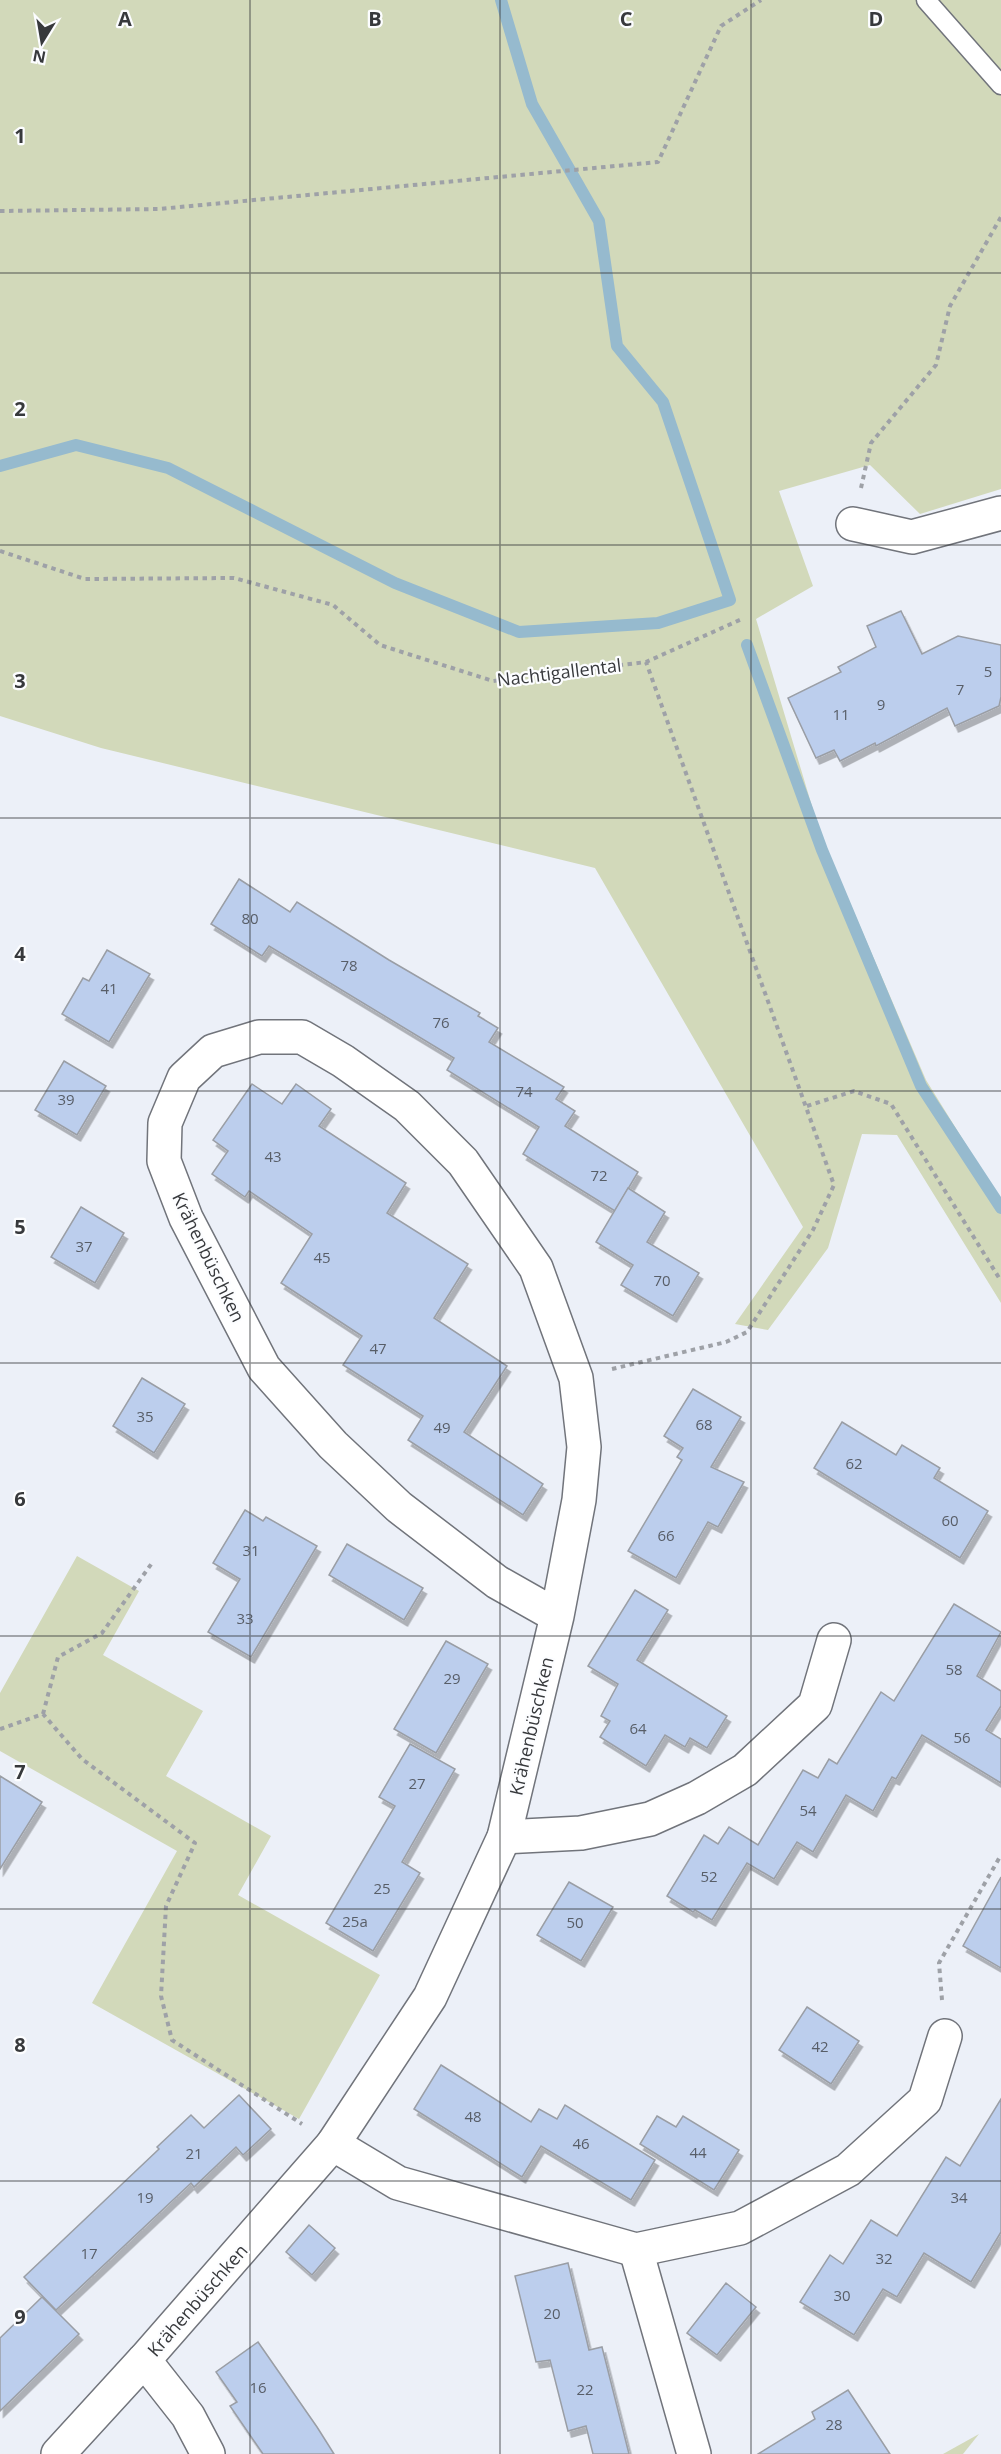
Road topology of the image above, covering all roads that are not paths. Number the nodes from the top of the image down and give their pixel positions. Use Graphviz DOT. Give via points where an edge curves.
graph roads {
  1 [pos="926,0"];
  2 [pos="1001,85"];
  3 [pos="1001,513"];
  4 [pos="853,524"];
  5 [pos="557,1616"];
  6 [pos="834,1640"];
  7 [pos="504,1837"];
  8 [pos="945,2036"];
  9 [pos="333,2144"];
  10 [pos="636,2250"];
  11 [pos="144,2360"];
  12 [pos="58,2454"];
  13 [pos="208,2454"];
  14 [pos="694,2454"];
  1 -- 2 [label="lane"];
  3 -- 4 [label="street" via="912,537"];
  5 -- 5 [label="street, Krähenbüschken" via="579,1500 584,1446 576,1377 536,1268 463,1162 407,1106 343,1061 302,1037 259,1037 213,1051 184,1078 165,1123 164,1161 186,1218 264,1368 333,1445 399,1507 497,1582"];
  5 -- 7 [label="street, Krähenbüschken"];
  6 -- 7 [label="street" via="814,1704 745,1770 650,1819 581,1833"];
  7 -- 9 [label="street, Krähenbüschken" via="430,1997"];
  8 -- 10 [label="street" via="925,2100 848,2170 740,2228"];
  9 -- 10 [label="street" via="398,2183"];
  9 -- 11 [label="street, Krähenbüschken"];
  10 -- 14 [label="street"];
  11 -- 12 [label="street, Krähenbüschken"];
  11 -- 13 [label="street" via="188,2416"];
}
